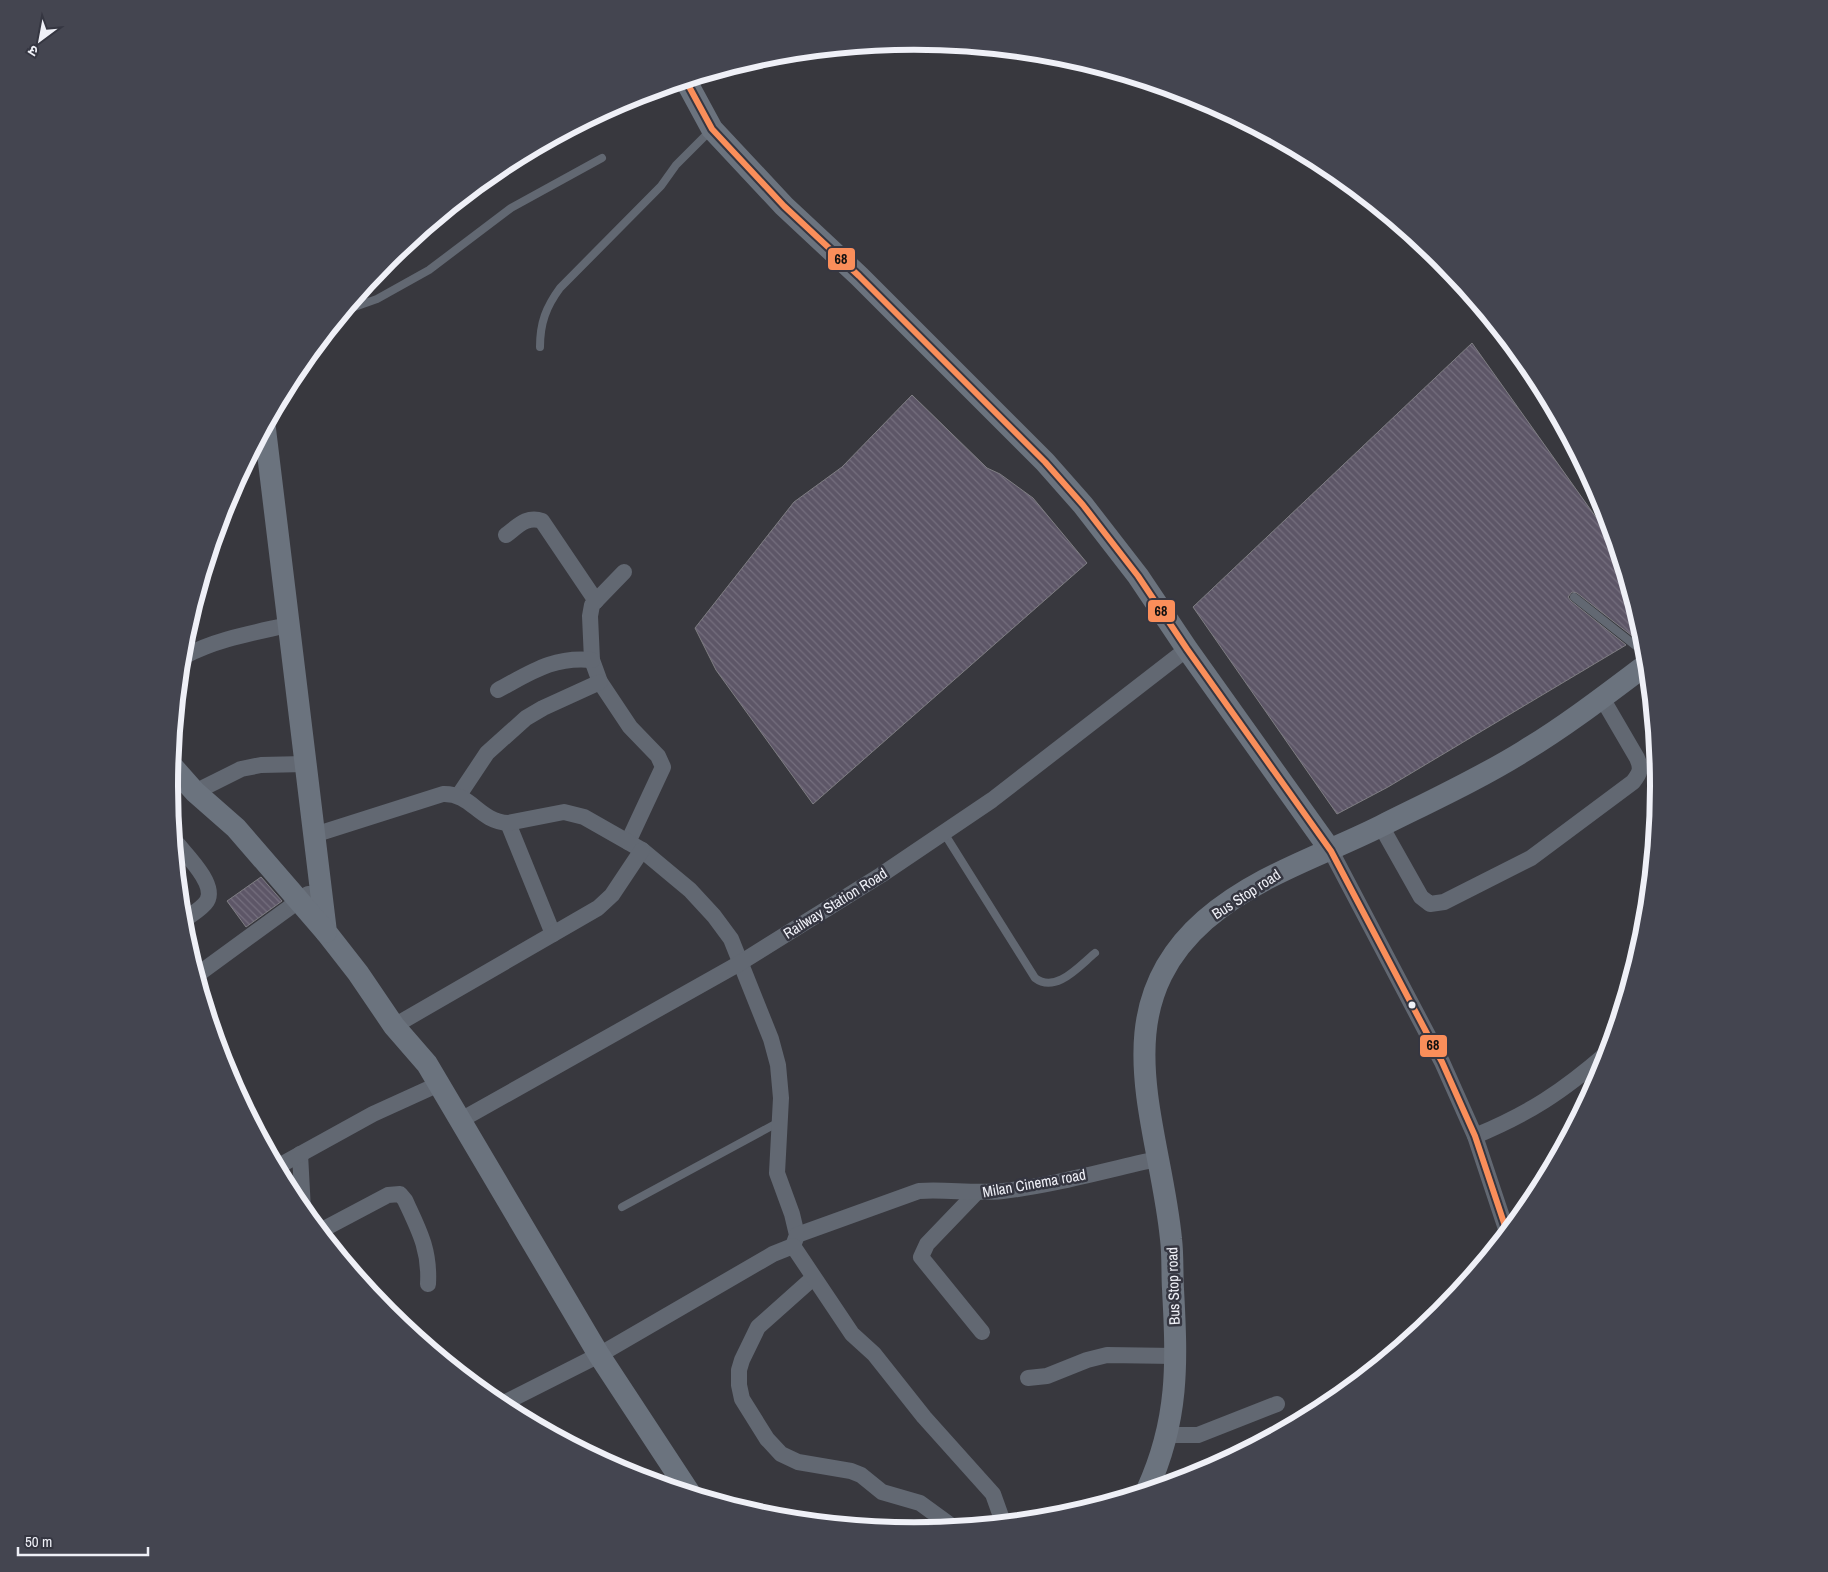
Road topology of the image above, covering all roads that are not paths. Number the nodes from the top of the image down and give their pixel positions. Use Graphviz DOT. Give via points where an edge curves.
graph roads {
  1 [pos="688,86"];
  2 [pos="712,130"];
  3 [pos="602,158"];
  4 [pos="357,306"];
  5 [pos="540,347"];
  6 [pos="266,438"];
  7 [pos="506,535"];
  8 [pos="624,572"];
  9 [pos="1574,597"];
  10 [pos="596,601"];
  11 [pos="288,625"];
  12 [pos="1637,647"];
  13 [pos="1187,649"];
  14 [pos="190,653"];
  15 [pos="592,660"];
  16 [pos="1640,669"];
  17 [pos="600,682"];
  18 [pos="498,690"];
  19 [pos="1602,698"];
  20 [pos="305,764"];
  21 [pos="178,776"];
  22 [pos="195,792"];
  23 [pos="459,796"];
  24 [pos="508,823"];
  25 [pos="1381,826"];
  26 [pos="944,833"];
  27 [pos="314,835"];
  28 [pos="635,846"];
  29 [pos="181,849"];
  30 [pos="1331,851"];
  31 [pos="320,884"];
  32 [pos="299,902"];
  33 [pos="190,915"];
  34 [pos="326,932"];
  35 [pos="554,934"];
  36 [pos="1095,953"];
  37 [pos="740,963"];
  38 [pos="202,971"];
  39 [pos="394,1026"];
  40 [pos="1596,1063"];
  41 [pos="440,1084"];
  42 [pos="459,1121"];
  43 [pos="779,1122"];
  44 [pos="1475,1136"];
  45 [pos="300,1154"];
  46 [pos="1157,1159"];
  47 [pos="283,1164"];
  48 [pos="976,1193"];
  49 [pos="302,1195"];
  50 [pos="622,1207"];
  51 [pos="1505,1225"];
  52 [pos="326,1228"];
  53 [pos="795,1240"];
  54 [pos="813,1278"];
  55 [pos="428,1284"];
  56 [pos="982,1332"];
  57 [pos="599,1355"];
  58 [pos="1175,1356"];
  59 [pos="1028,1378"];
  60 [pos="509,1400"];
  61 [pos="1277,1404"];
  62 [pos="1168,1435"];
  63 [pos="1149,1484"];
  64 [pos="685,1485"];
  65 [pos="1001,1517"];
  66 [pos="944,1521"];
  1 -- 2 [label="street"];
  2 -- 5 [label="lane" via="560,288 540,326"];
  2 -- 13 [label="street" via="784,206 859,276 1045,462 1118,550"];
  3 -- 4 [label="lane" via="511,208 429,270 377,299"];
  6 -- 11 [label="street"];
  7 -- 10 [label="street" via="528,520 536,518 542,521"];
  8 -- 10 [label="street"];
  9 -- 12 [label="lane"];
  10 -- 15 [label="street" via="590,616"];
  11 -- 14 [label="street"];
  11 -- 20 [label="street"];
  13 -- 26 [label="street, Railway Station Road" via="992,800"];
  13 -- 30 [label="street"];
  15 -- 17 [label="street"];
  15 -- 18 [label="street" via="554,661"];
  16 -- 19 [label="street, Bus Stop road"];
  17 -- 23 [label="street" via="526,718 487,753"];
  17 -- 28 [label="street" via="630,727 662,761"];
  19 -- 25 [label="street, Bus Stop road" via="1522,753"];
  19 -- 25 [label="street" via="1637,758 1640,774 1548,847 1524,862 1444,902 1430,904 1421,897"];
  20 -- 22 [label="street" via="241,769"];
  20 -- 27 [label="street"];
  21 -- 22 [label="street"];
  22 -- 32 [label="street" via="236,828"];
  23 -- 24 [label="street" via="488,818"];
  23 -- 27 [label="street" via="444,794"];
  24 -- 28 [label="street" via="564,812 584,817"];
  24 -- 35 [label="street"];
  25 -- 30 [label="street, Bus Stop road"];
  26 -- 36 [label="lane" via="1035,978 1042,983 1058,982"];
  26 -- 37 [label="street, Railway Station Road"];
  27 -- 31 [label="street"];
  28 -- 35 [label="street" via="612,895 598,908"];
  28 -- 37 [label="street" via="690,890 714,916 731,939"];
  29 -- 33 [label="street" via="202,875 210,893 206,902"];
  30 -- 44 [label="street" via="1442,1062"];
  30 -- 46 [label="street, Bus Stop road" via="1297,862 1237,895 1204,920 1175,952 1160,978 1149,1010 1144,1082"];
  31 -- 32 [label="street"];
  31 -- 34 [label="street"];
  32 -- 34 [label="street"];
  32 -- 38 [label="street"];
  34 -- 39 [label="street"];
  35 -- 39 [label="street"];
  37 -- 42 [label="street, Railway Station Road"];
  37 -- 43 [label="street" via="771,1039 778,1065"];
  39 -- 41 [label="street"];
  40 -- 44 [label="street" via="1535,1108"];
  41 -- 42 [label="street"];
  41 -- 45 [label="street" via="373,1114"];
  42 -- 57 [label="street"];
  43 -- 50 [label="lane"];
  43 -- 53 [label="street" via="777,1173 792,1214"];
  44 -- 51 [label="street"];
  45 -- 47 [label="street"];
  45 -- 49 [label="street"];
  46 -- 48 [label="street, Milan Cinema road" via="1020,1188"];
  46 -- 58 [label="street, Bus Stop road" via="1172,1241"];
  48 -- 53 [label="street, Milan Cinema road" via="938,1189 919,1191"];
  48 -- 56 [label="street" via="927,1244 921,1257"];
  52 -- 55 [label="street" via="388,1195 400,1194 427,1252 430,1266"];
  53 -- 54 [label="street"];
  53 -- 57 [label="street, Milan Cinema road"];
  54 -- 65 [label="street" via="852,1334 874,1354 924,1418 993,1494"];
  54 -- 66 [label="street" via="758,1327 739,1370 742,1399 767,1440 788,1459 861,1474 882,1492 920,1503"];
  57 -- 60 [label="street, Milan Cinema road"];
  57 -- 64 [label="street"];
  58 -- 59 [label="street" via="1107,1355 1047,1376"];
  58 -- 62 [label="street, Bus Stop road"];
  61 -- 62 [label="street" via="1198,1435"];
  62 -- 63 [label="street, Bus Stop road"];
}
